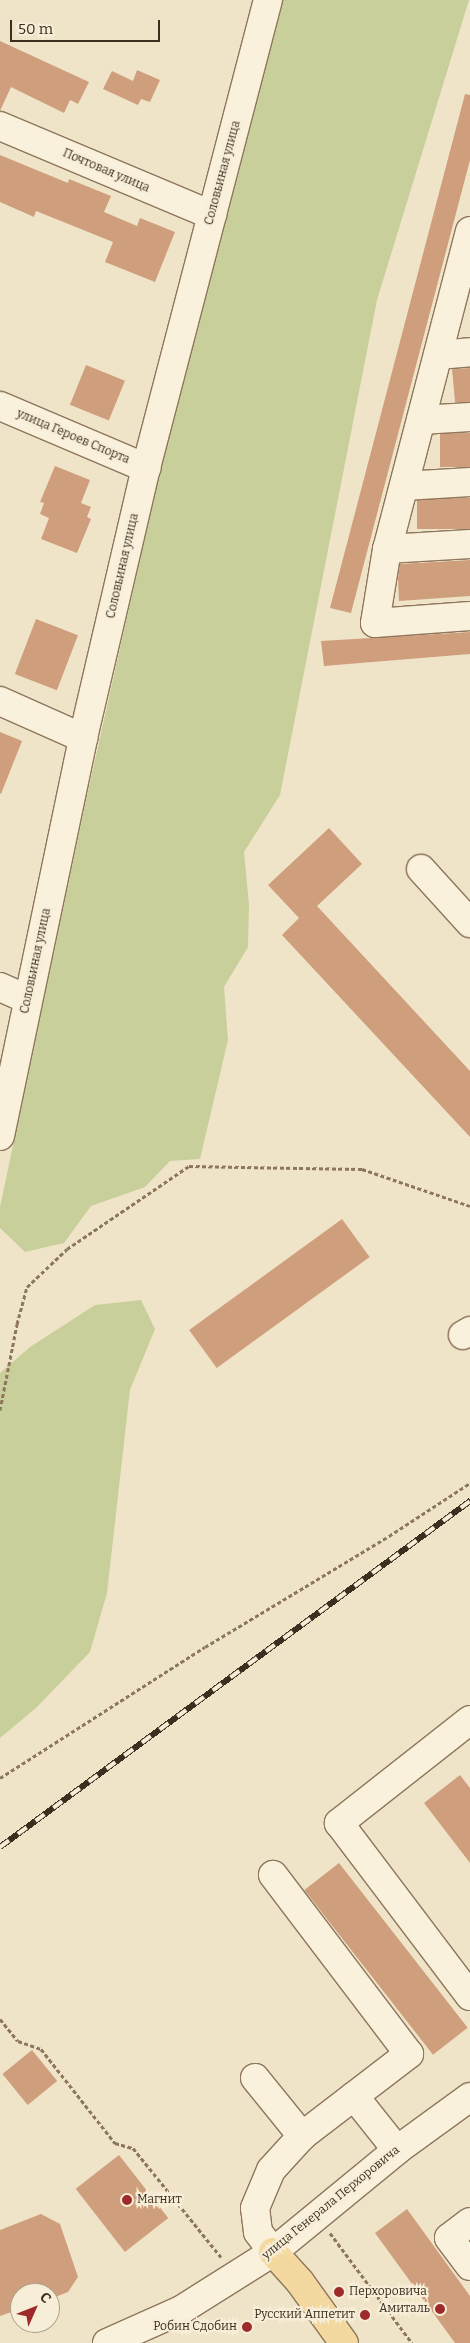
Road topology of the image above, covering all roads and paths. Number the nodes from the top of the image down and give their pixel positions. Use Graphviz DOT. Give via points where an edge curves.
graph roads {
  1 [pos="268,0"];
  2 [pos="0,126"];
  3 [pos="212,215"];
  4 [pos="470,231"];
  5 [pos="462,289"];
  6 [pos="470,352"];
  7 [pos="438,355"];
  8 [pos="0,406"];
  9 [pos="470,417"];
  10 [pos="421,420"];
  11 [pos="146,468"];
  12 [pos="470,482"];
  13 [pos="404,486"];
  14 [pos="470,544"];
  15 [pos="387,550"];
  16 [pos="470,616"];
  17 [pos="0,701"];
  18 [pos="83,738"];
  19 [pos="421,869"];
  20 [pos="470,923"];
  21 [pos="0,987"];
  22 [pos="27,999"];
  23 [pos="0,1136"];
  24 [pos="470,1206"];
  25 [pos="0,1410"];
  26 [pos="470,1483"];
  27 [pos="466,1732"];
  28 [pos="0,1778"];
  29 [pos="273,1875"];
  30 [pos="470,1996"];
  31 [pos="0,2019"];
  32 [pos="255,2078"];
  33 [pos="354,2096"];
  34 [pos="470,2097"];
  35 [pos="302,2136"];
  36 [pos="397,2150"];
  37 [pos="318,2217"];
  38 [pos="470,2222"];
  39 [pos="273,2252"];
  40 [pos="470,2266"];
  41 [pos="236,2275"];
  42 [pos="107,2343"];
  43 [pos="344,2343"];
  44 [pos="412,2343"];
  1 -- 3 [label="street, Соловьиная улица"];
  2 -- 3 [label="street, Почтовая улица"];
  3 -- 11 [label="street, Соловьиная улица"];
  4 -- 5 [label="street"];
  5 -- 7 [label="street"];
  6 -- 7 [label="street"];
  7 -- 10 [label="street"];
  8 -- 11 [label="street, улица Героев Спорта"];
  9 -- 10 [label="street"];
  10 -- 13 [label="street"];
  11 -- 18 [label="street, Соловьиная улица"];
  12 -- 13 [label="street"];
  13 -- 15 [label="street"];
  14 -- 15 [label="street"];
  15 -- 16 [label="street" via="375,623"];
  17 -- 18 [label="street"];
  18 -- 22 [label="street, Соловьиная улица"];
  19 -- 20 [label="street"];
  21 -- 22 [label="street"];
  22 -- 23 [label="street, Соловьиная улица"];
  24 -- 25 [label="path" via="362,1169 189,1166 67,1249 27,1287"];
  26 -- 28 [label="path"];
  27 -- 30 [label="street" via="338,1822"];
  29 -- 33 [label="street" via="409,2054"];
  31 -- 41 [label="path" via="18,2041 41,2049 115,2143 133,2148"];
  32 -- 35 [label="street"];
  33 -- 35 [label="street"];
  33 -- 36 [label="street"];
  34 -- 36 [label="street, улица Генерала Перхоровича"];
  35 -- 39 [label="street" via="270,2170 255,2208 258,2232"];
  36 -- 37 [label="street, улица Генерала Перхоровича"];
  37 -- 39 [label="street, улица Генерала Перхоровича"];
  37 -- 44 [label="path"];
  38 -- 40 [label="street" via="449,2238"];
  39 -- 41 [label="street, улица Генерала Перхоровича"];
  39 -- 43 [label="main road" via="300,2282"];
  41 -- 42 [label="street, улица Генерала Перхоровича" via="181,2310"];
}
